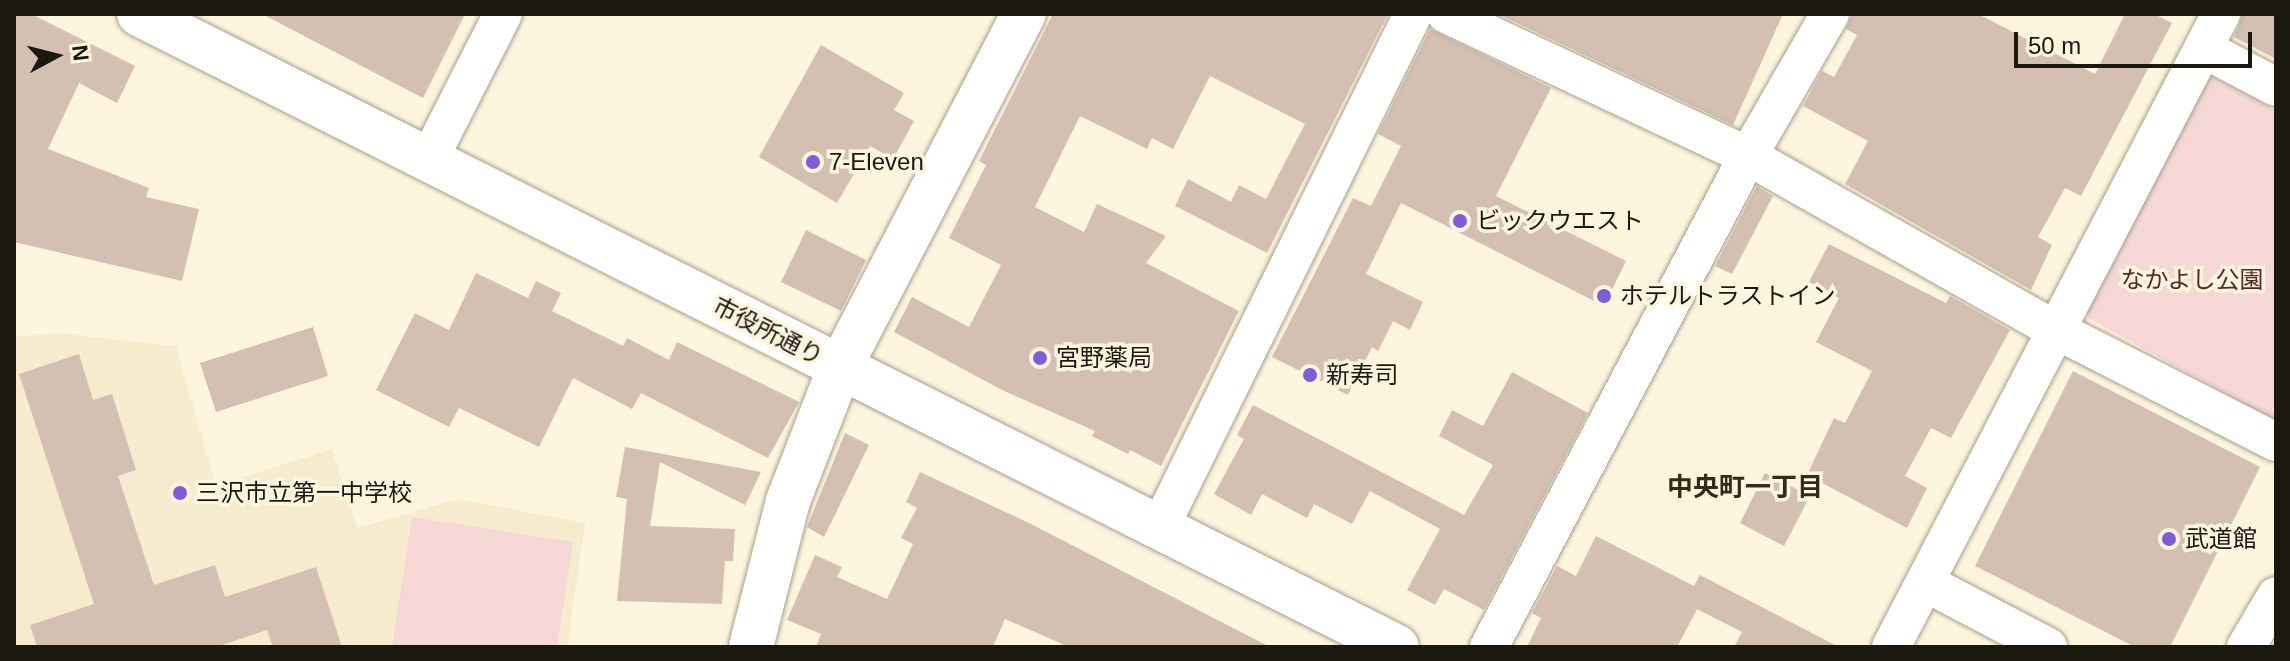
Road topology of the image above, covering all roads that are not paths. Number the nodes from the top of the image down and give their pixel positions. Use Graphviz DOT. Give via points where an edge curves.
graph roads {
  1 [pos="139,14"];
  2 [pos="503,14"];
  3 [pos="1024,14"];
  4 [pos="1413,14"];
  5 [pos="1446,14"];
  6 [pos="1830,14"];
  7 [pos="2221,14"];
  8 [pos="2204,49"];
  9 [pos="2276,87"];
  10 [pos="1748,156"];
  11 [pos="429,159"];
  12 [pos="2056,330"];
  13 [pos="840,367"];
  14 [pos="2276,442"];
  15 [pos="1161,525"];
  16 [pos="1926,583"];
  17 [pos="2276,596"];
  18 [pos="751,647"];
  19 [pos="1397,647"];
  20 [pos="1489,647"];
  21 [pos="1891,647"];
  22 [pos="2048,647"];
  23 [pos="2246,647"];
  1 -- 11 [label="street, 市役所通り"];
  2 -- 11 [label="street"];
  3 -- 13 [label="street"];
  4 -- 15 [label="street"];
  5 -- 10 [label="street"];
  6 -- 10 [label="street"];
  7 -- 8 [label="street"];
  8 -- 9 [label="street"];
  8 -- 12 [label="street"];
  10 -- 12 [label="street"];
  10 -- 20 [label="street"];
  11 -- 13 [label="street, 市役所通り"];
  12 -- 14 [label="street"];
  12 -- 16 [label="street"];
  13 -- 15 [label="street, 市役所通り"];
  13 -- 18 [label="street" via="788,501"];
  15 -- 19 [label="street, 市役所通り"];
  16 -- 21 [label="street"];
  16 -- 22 [label="street"];
  17 -- 23 [label="street"];
}
